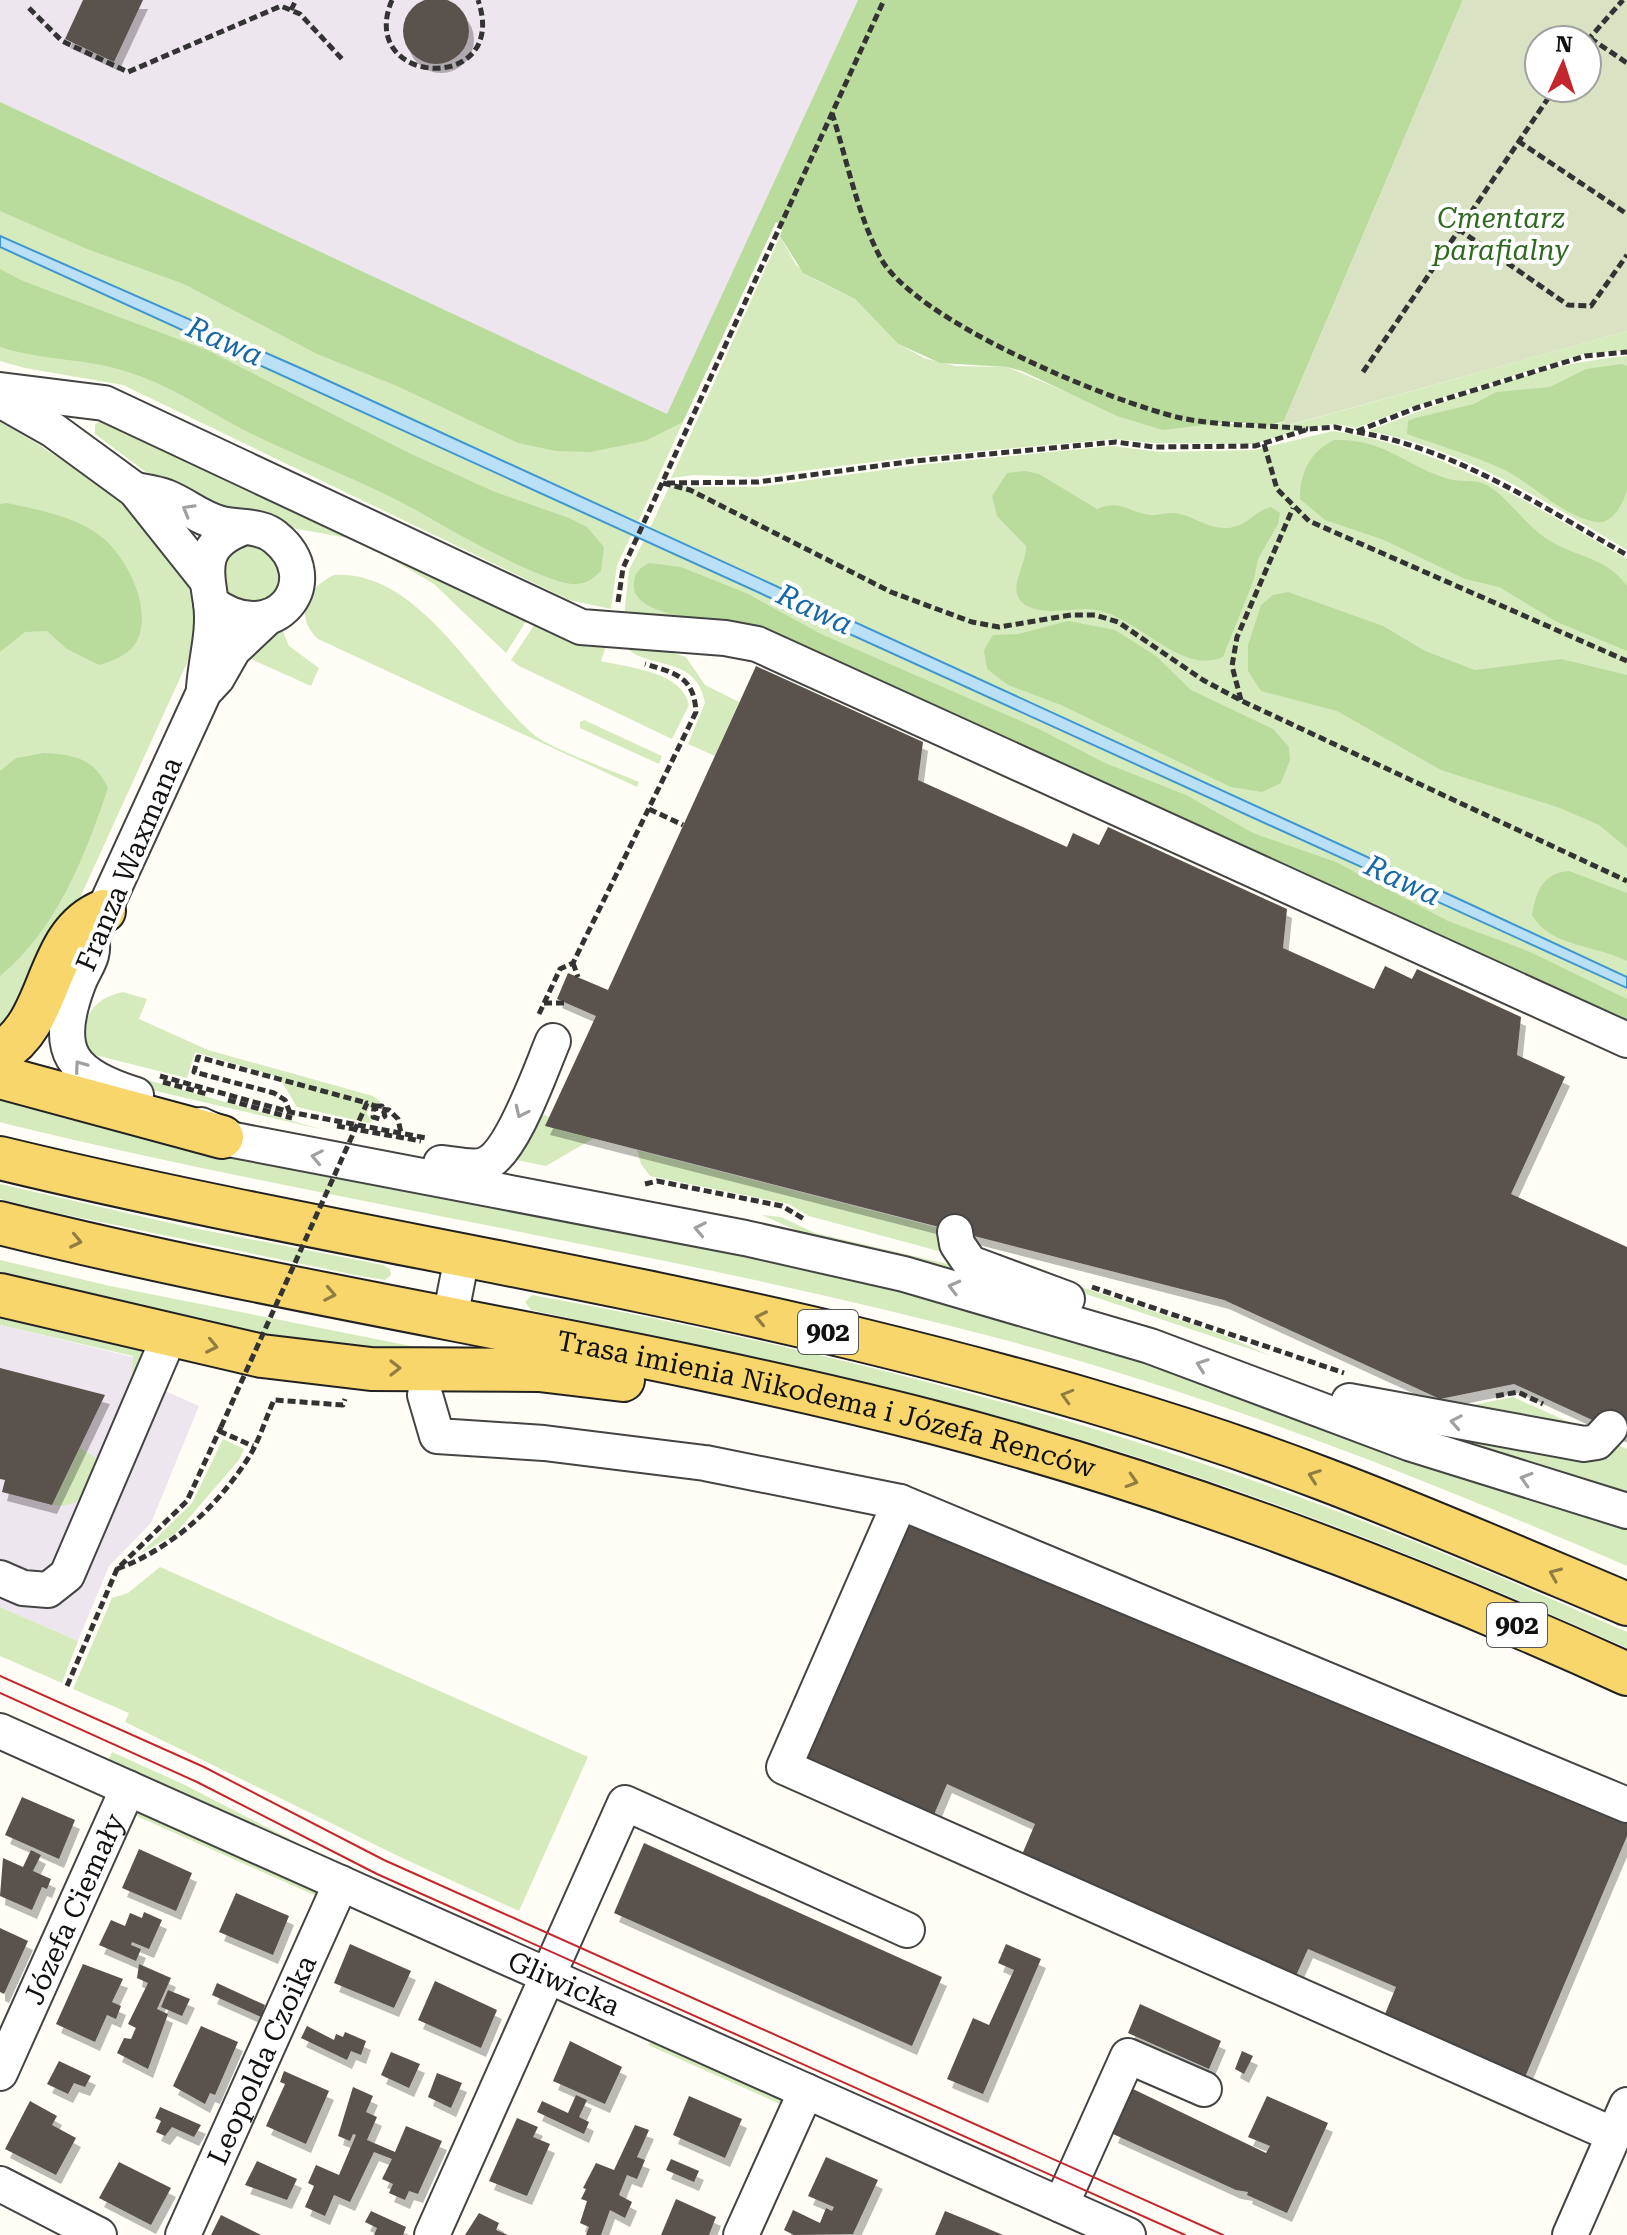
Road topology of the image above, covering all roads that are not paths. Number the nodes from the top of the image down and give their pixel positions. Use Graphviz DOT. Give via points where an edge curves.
graph roads {
  1 [pos="0,390"];
  2 [pos="0,400"];
  3 [pos="135,490"];
  4 [pos="242,528"];
  5 [pos="208,590"];
  6 [pos="268,617"];
  7 [pos="204,692"];
  8 [pos="99,930"];
  9 [pos="1627,1040"];
  10 [pos="553,1041"];
  11 [pos="0,1053"];
  12 [pos="0,1077"];
  13 [pos="222,1137"];
  14 [pos="0,1158"];
  15 [pos="393,1172"];
  16 [pos="0,1223"];
  17 [pos="955,1232"];
  18 [pos="462,1257"];
  19 [pos="0,1295"];
  20 [pos="450,1318"];
  21 [pos="169,1337"];
  22 [pos="1150,1346"];
  23 [pos="732,1375"];
  24 [pos="1258,1386"];
  25 [pos="425,1395"];
  26 [pos="1610,1428"];
  27 [pos="900,1502"];
  28 [pos="1627,1511"];
  29 [pos="0,1578"];
  30 [pos="1627,1604"];
  31 [pos="1627,1674"];
  32 [pos="0,1731"];
  33 [pos="128,1788"];
  34 [pos="1627,1805"];
  35 [pos="341,1883"];
  36 [pos="907,1930"];
  37 [pos="548,1976"];
  38 [pos="0,2073"];
  39 [pos="1204,2089"];
  40 [pos="806,2091"];
  41 [pos="1621,2120"];
  42 [pos="0,2184"];
  43 [pos="1061,2216"];
  44 [pos="99,2235"];
  45 [pos="183,2235"];
  46 [pos="432,2235"];
  47 [pos="741,2235"];
  48 [pos="1128,2235"];
  49 [pos="1570,2235"];
  1 -- 9 [label="street" via="104,403 581,627 757,644"];
  2 -- 3 [label="street" via="53,430"];
  4 -- 3 [label="street, one-way" via="196,515 167,497"];
  3 -- 5 [label="street"];
  4 -- 5 [label="street" via="213,549"];
  4 -- 6 [label="street" via="273,535 290,552 296,568 292,596 283,610"];
  5 -- 6 [label="street" via="244,620"];
  5 -- 7 [label="street" via="212,638"];
  6 -- 7 [label="street" via="233,650"];
  7 -- 8 [label="street, Franza Waxmana"];
  8 -- 11 [label="main road" via="86,918 73,931 29,1028"];
  13 -- 8 [label="street, Franza Waxmana, one-way" via="164,1104 105,1085 80,1070 69,1046 69,1019"];
  10 -- 15 [label="street, one-way" via="508,1141 495,1158 483,1166 434,1163"];
  12 -- 13 [label="main road"];
  15 -- 13 [label="street, one-way"];
  14 -- 18 [label="main road, 902" via="134,1191"];
  22 -- 15 [label="street, one-way" via="832,1256"];
  16 -- 20 [label="main road, Trasa imienia Nikodema i Józefa Renców / 902, one-way"];
  17 -- 22 [label="street" via="970,1263 1090,1308"];
  18 -- 20 [label="street"];
  30 -- 18 [label="main road, 902, one-way" via="1318,1477 1154,1421 856,1338"];
  19 -- 21 [label="main road"];
  20 -- 23 [label="main road, Trasa imienia Nikodema i Józefa Renców / 902"];
  21 -- 23 [label="main road, one-way" via="262,1356 371,1369 539,1370 639,1383"];
  21 -- 29 [label="street" via="67,1575 48,1590 23,1588"];
  24 -- 22 [label="street, one-way"];
  23 -- 31 [label="main road, Trasa imienia Nikodema i Józefa Renców / 902, one-way" via="932,1422 1140,1483 1392,1574"];
  26 -- 24 [label="street, one-way" via="1597,1442 1584,1444"];
  28 -- 24 [label="street, one-way" via="1409,1443"];
  25 -- 27 [label="street" via="437,1436 705,1463"];
  27 -- 34 [label="street"];
  27 -- 41 [label="street" via="784,1767"];
  32 -- 33 [label="street, Gliwicka"];
  33 -- 35 [label="street, Gliwicka"];
  33 -- 38 [label="street, Józefa Ciemały"];
  35 -- 37 [label="street, Gliwicka"];
  35 -- 45 [label="street, Leopolda Czoika"];
  36 -- 37 [label="street" via="625,1803"];
  37 -- 40 [label="street, Gliwicka"];
  37 -- 46 [label="street"];
  39 -- 43 [label="street" via="1128,2056"];
  40 -- 43 [label="street, Gliwicka"];
  40 -- 47 [label="street"];
  41 -- 49 [label="street"];
  42 -- 44 [label="street"];
  43 -- 48 [label="street, Gliwicka"];
}
